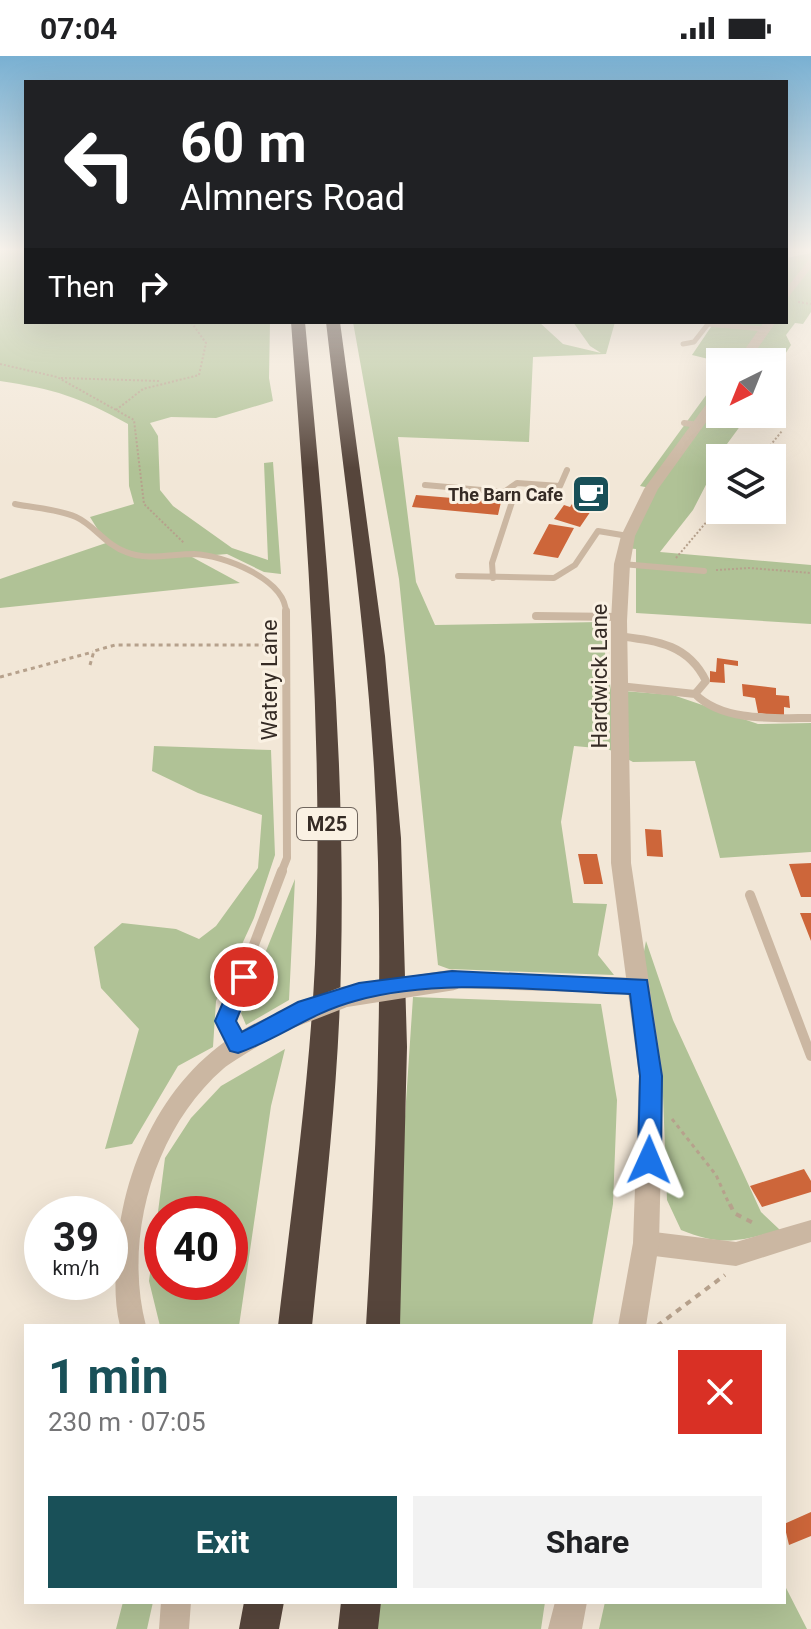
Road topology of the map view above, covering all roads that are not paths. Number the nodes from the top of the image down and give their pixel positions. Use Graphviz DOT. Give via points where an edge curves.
graph roads {
  1 [pos="298,324"];
  2 [pos="333,324"];
  3 [pos="767,326"];
  4 [pos="683,344"];
  5 [pos="752,348"];
  6 [pos="706,408"];
  7 [pos="567,470"];
  8 [pos="425,485"];
  9 [pos="504,492"];
  10 [pos="15,504"];
  11 [pos="628,536"];
  12 [pos="622,564"];
  13 [pos="704,571"];
  14 [pos="458,576"];
  15 [pos="493,578"];
  16 [pos="536,616"];
  17 [pos="619,627"];
  18 [pos="619,686"];
  19 [pos="695,694"];
  20 [pos="811,718"];
  21 [pos="750,895"];
  22 [pos="640,986"];
  23 [pos="238,1044"];
  24 [pos="811,1056"];
  25 [pos="811,1231"];
  26 [pos="646,1243"];
  27 [pos="132,1324"];
  28 [pos="295,1324"];
  29 [pos="383,1324"];
  30 [pos="632,1324"];
  31 [pos="176,1604"];
  32 [pos="264,1604"];
  33 [pos="361,1604"];
  34 [pos="571,1604"];
  35 [pos="174,1629"];
  36 [pos="259,1629"];
  37 [pos="358,1629"];
  38 [pos="565,1629"];
  1 -- 28 [label="highway, M25" via="317,593 329,917 315,1139"];
  2 -- 29 [label="highway, M25" via="369,590 394,945 393,1144"];
  3 -- 4 [label="lane" via="708,324 694,342"];
  3 -- 5 [label="street"];
  6 -- 11 [label="street, Hardwick Lane" via="651,489"];
  7 -- 9 [label="lane" via="560,486 517,483"];
  8 -- 9 [label="lane"];
  9 -- 15 [label="lane" via="512,502 492,563"];
  10 -- 23 [label="lane, Watery Lane" via="76,517 124,552 220,559 272,584 286,602 287,858 225,1021"];
  11 -- 12 [label="street, Hardwick Lane"];
  11 -- 15 [label="lane" via="598,531 567,574"];
  12 -- 13 [label="lane"];
  12 -- 17 [label="street, Hardwick Lane"];
  14 -- 15 [label="lane"];
  16 -- 17 [label="lane"];
  17 -- 18 [label="street, Hardwick Lane"];
  17 -- 19 [label="lane" via="677,645 704,674 706,681"];
  18 -- 19 [label="lane"];
  18 -- 22 [label="street, Hardwick Lane" via="621,863"];
  19 -- 20 [label="lane" via="701,702 754,717"];
  21 -- 24 [label="lane"];
  22 -- 23 [label="street, bridge" via="452,980 359,992 306,1008"];
  22 -- 26 [label="street, Hardwick Lane" via="651,1076"];
  23 -- 27 [label="street" via="171,1110 148,1149 128,1225"];
  25 -- 26 [label="street" via="736,1254"];
  26 -- 30 [label="street, Hardwick Lane"];
  31 -- 35 [label="street"];
  32 -- 36 [label="highway"];
  33 -- 37 [label="highway"];
  34 -- 38 [label="street"];
}
